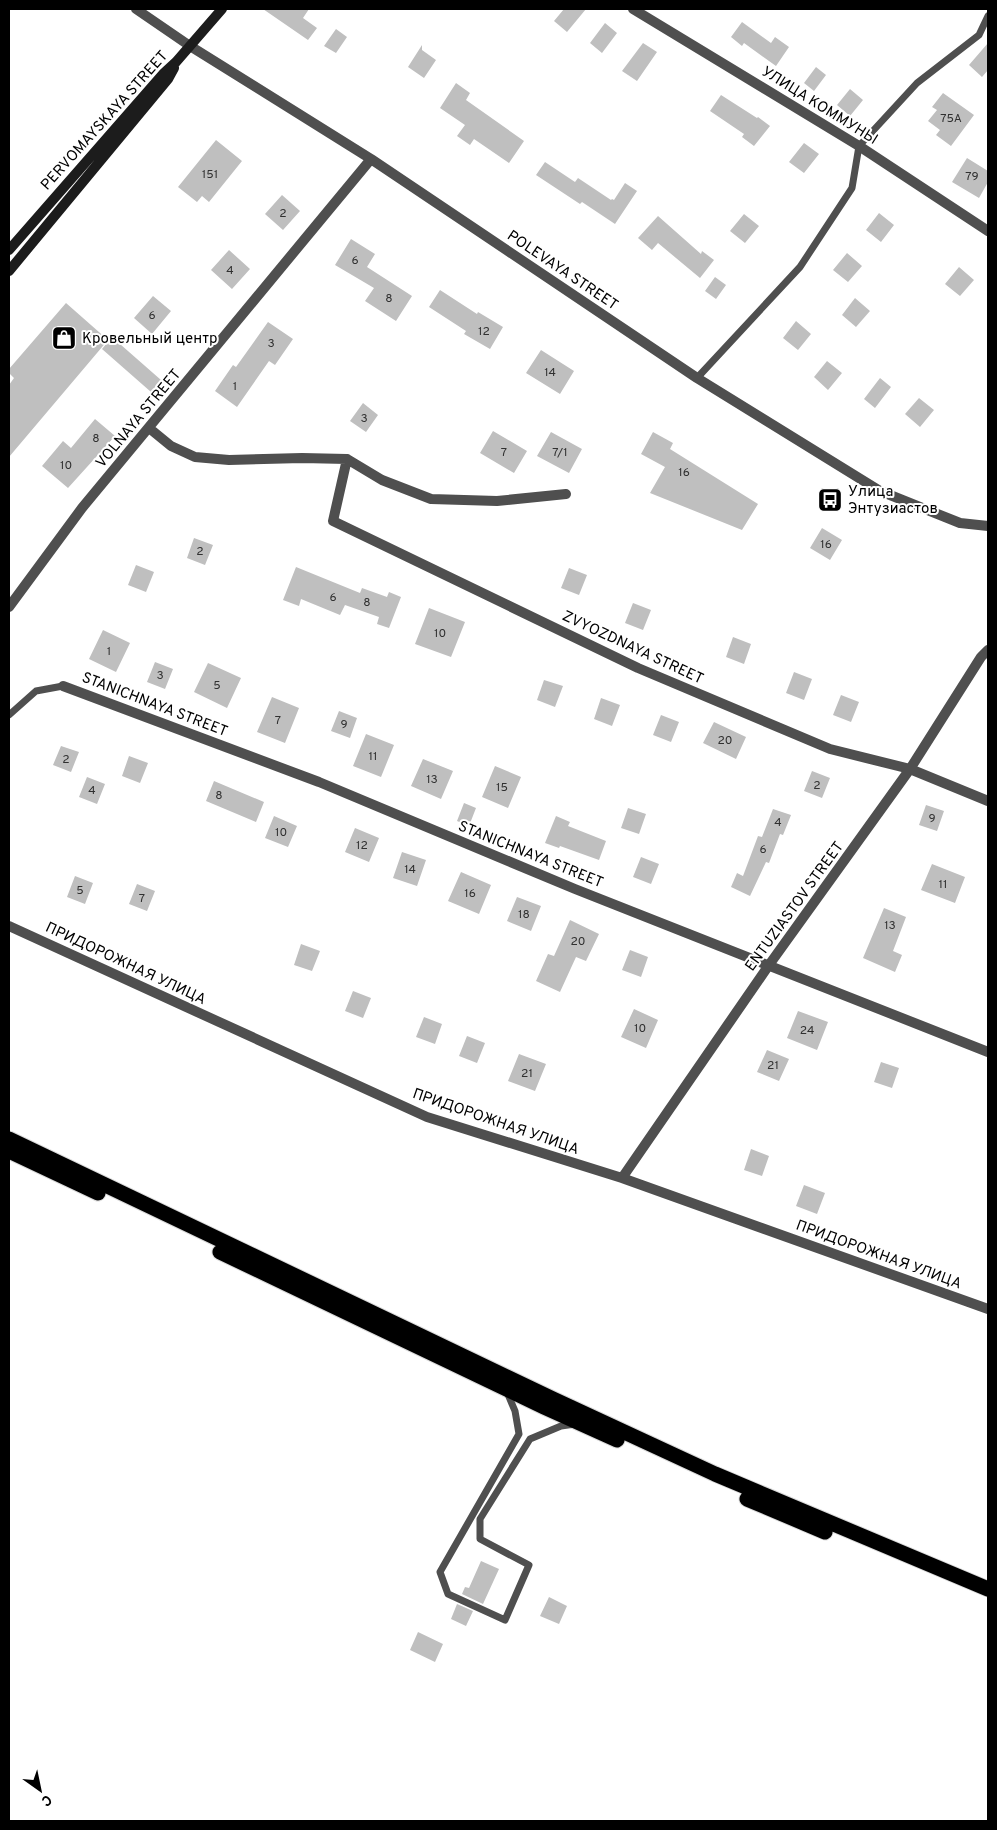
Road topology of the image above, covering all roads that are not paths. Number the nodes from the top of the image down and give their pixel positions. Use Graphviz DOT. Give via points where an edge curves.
graph roads {
  1 [pos="136,9"];
  2 [pos="222,9"];
  3 [pos="634,9"];
  4 [pos="988,16"];
  5 [pos="190,46"];
  6 [pos="176,62"];
  7 [pos="859,146"];
  8 [pos="371,159"];
  9 [pos="988,231"];
  10 [pos="9,250"];
  11 [pos="9,271"];
  12 [pos="697,378"];
  13 [pos="149,428"];
  14 [pos="347,459"];
  15 [pos="566,494"];
  16 [pos="988,526"];
  17 [pos="9,607"];
  18 [pos="988,650"];
  19 [pos="63,686"];
  20 [pos="9,714"];
  21 [pos="910,770"];
  22 [pos="988,801"];
  23 [pos="9,926"];
  24 [pos="769,965"];
  25 [pos="988,1052"];
  26 [pos="9,1139"];
  27 [pos="9,1151"];
  28 [pos="622,1178"];
  29 [pos="988,1308"];
  30 [pos="506,1389"];
  31 [pos="580,1423"];
  32 [pos="988,1589"];
  33 [pos="988,1600"];
  1 -- 5 [label="street, POLEVAYA STREET"];
  2 -- 5 [label="main road, PERVOMAYSKAYA STREET"];
  3 -- 7 [label="street, УЛИЦА КОММУНЫ"];
  4 -- 7 [label="lane" via="979,35 917,83"];
  5 -- 6 [label="main road, PERVOMAYSKAYA STREET"];
  5 -- 8 [label="street, POLEVAYA STREET"];
  6 -- 10 [label="main road, PERVOMAYSKAYA STREET"];
  6 -- 11 [label="main road" via="168,79"];
  7 -- 9 [label="street, УЛИЦА КОММУНЫ"];
  7 -- 12 [label="lane" via="852,188 800,267"];
  8 -- 12 [label="street, POLEVAYA STREET"];
  8 -- 13 [label="street, VOLNAYA STREET"];
  12 -- 16 [label="street, POLEVAYA STREET" via="880,491 960,523"];
  13 -- 14 [label="street" via="171,446 195,457 229,460"];
  13 -- 17 [label="street, VOLNAYA STREET" via="82,508"];
  14 -- 15 [label="street" via="382,480 431,499 497,502"];
  14 -- 21 [label="street, ZVYOZDNAYA STREET" via="332,521 638,668 830,749"];
  18 -- 21 [label="street, ENTUZIASTOV STREET" via="980,657"];
  19 -- 20 [label="lane" via="36,690"];
  19 -- 24 [label="street, STANICHNAYA STREET" via="319,782 575,889"];
  21 -- 22 [label="street, ZVYOZDNAYA STREET"];
  21 -- 24 [label="street, ENTUZIASTOV STREET"];
  23 -- 28 [label="street, ПРИДОРОЖНАЯ УЛИЦА" via="427,1117"];
  24 -- 25 [label="street, STANICHNAYA STREET"];
  24 -- 28 [label="street, ENTUZIASTOV STREET"];
  26 -- 32 [label="highway" via="688,1461"];
  27 -- 30 [label="highway"];
  28 -- 29 [label="street, ПРИДОРОЖНАЯ УЛИЦА"];
  30 -- 31 [label="highway"];
  30 -- 31 [label="lane" via="515,1411 519,1434 440,1572 448,1594 473,1606 505,1620 530,1565 480,1539 480,1519 530,1439 561,1426"];
  31 -- 33 [label="highway" via="785,1516"];
}
